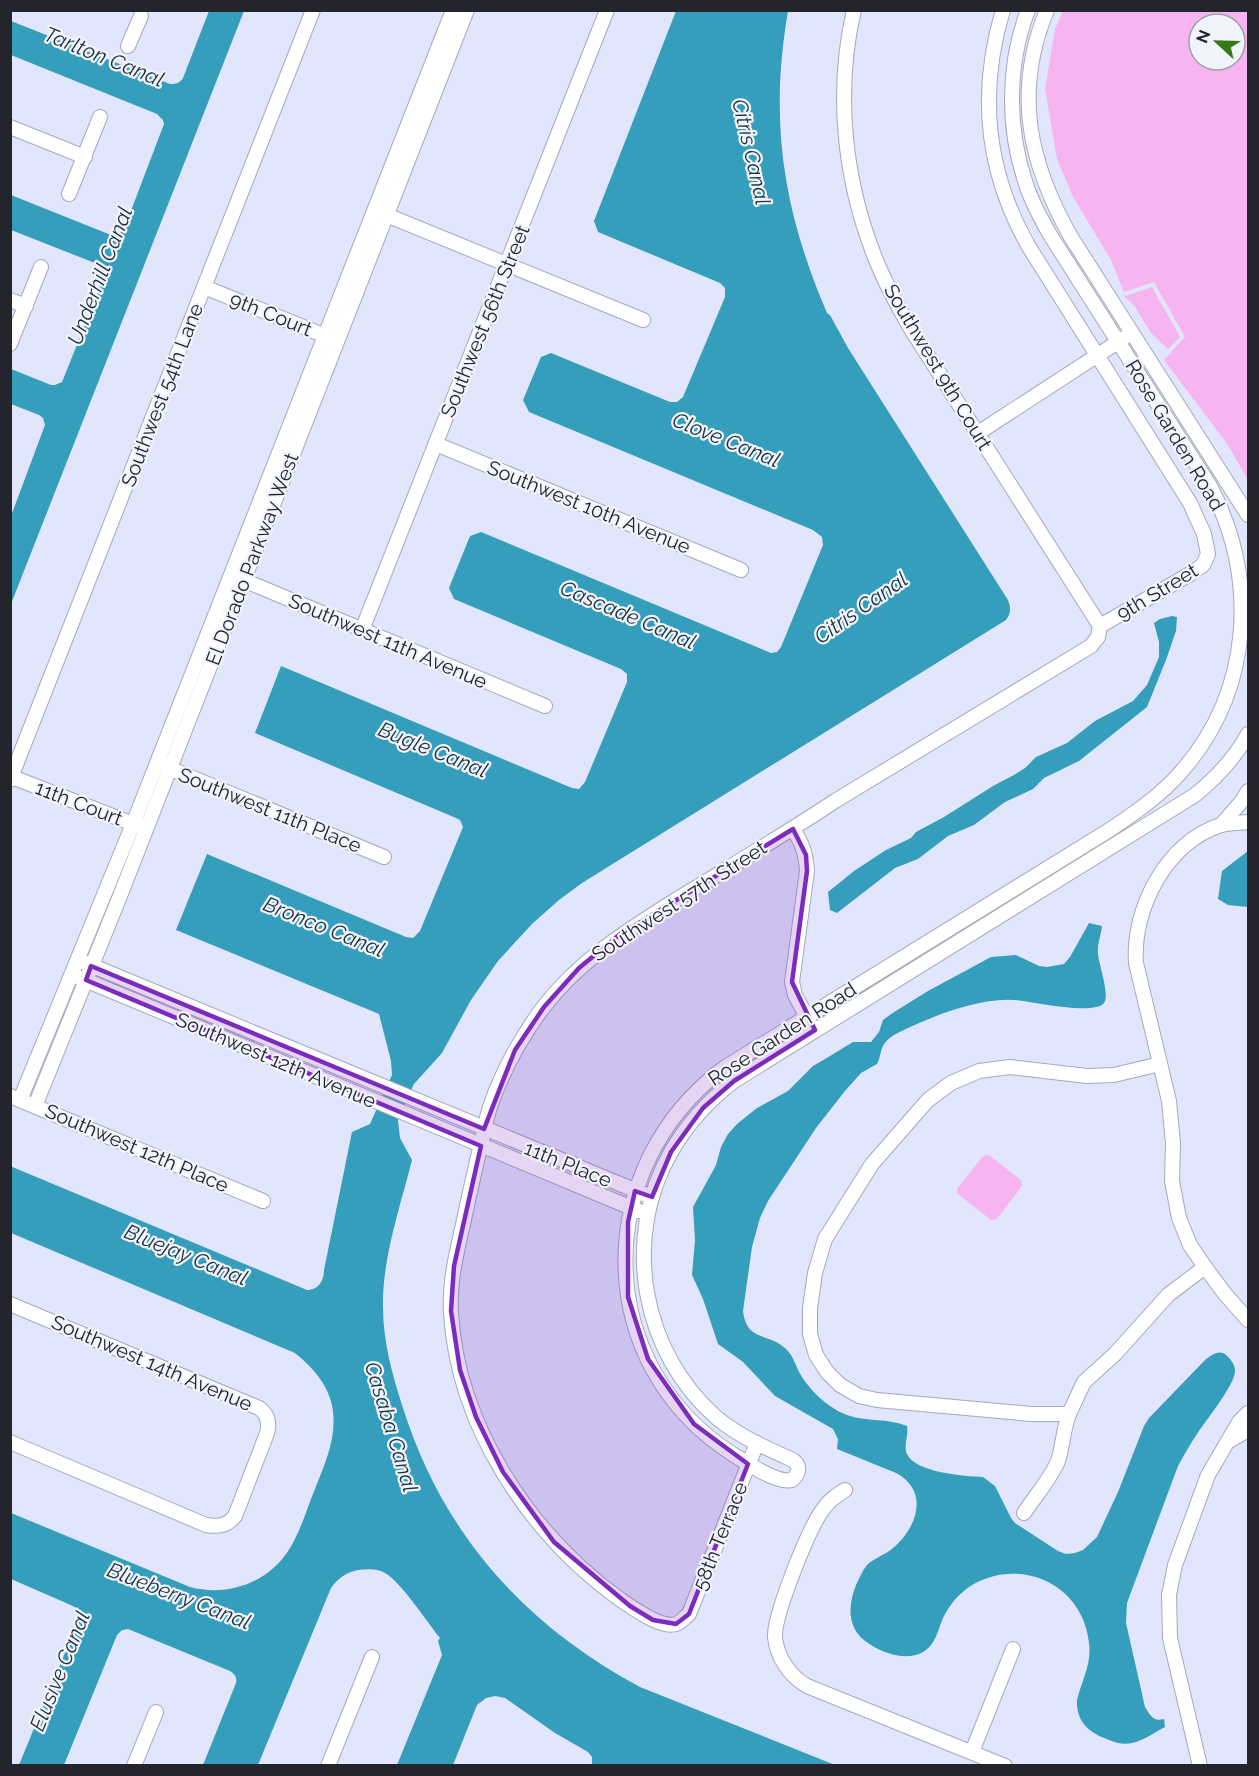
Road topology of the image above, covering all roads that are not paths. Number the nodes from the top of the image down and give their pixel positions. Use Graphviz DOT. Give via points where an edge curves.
graph roads {
  1 [pos="313,10"];
  2 [pos="453,10"];
  3 [pos="467,10"];
  4 [pos="607,10"];
  5 [pos="854,10"];
  6 [pos="1003,10"];
  7 [pos="1028,10"];
  8 [pos="1047,10"];
  9 [pos="143,12"];
  10 [pos="128,46"];
  11 [pos="1028,111"];
  12 [pos="988,112"];
  13 [pos="1013,112"];
  14 [pos="100,117"];
  15 [pos="10,127"];
  16 [pos="85,156"];
  17 [pos="69,194"];
  18 [pos="381,212"];
  19 [pos="508,264"];
  20 [pos="41,267"];
  21 [pos="204,287"];
  22 [pos="10,300"];
  23 [pos="26,306"];
  24 [pos="643,321"];
  25 [pos="1132,333"];
  26 [pos="332,338"];
  27 [pos="1118,341"];
  28 [pos="10,345"];
  29 [pos="1097,356"];
  30 [pos="978,433"];
  31 [pos="436,444"];
  32 [pos="1248,515"];
  33 [pos="1208,554"];
  34 [pos="741,570"];
  35 [pos="237,578"];
  36 [pos="1100,626"];
  37 [pos="362,630"];
  38 [pos="1244,643"];
  39 [pos="1243,659"];
  40 [pos="546,706"];
  41 [pos="1248,734"];
  42 [pos="156,763"];
  43 [pos="170,768"];
  44 [pos="11,778"];
  45 [pos="1248,791"];
  46 [pos="1248,822"];
  47 [pos="133,824"];
  48 [pos="1221,825"];
  49 [pos="147,829"];
  50 [pos="793,829"];
  51 [pos="384,857"];
  52 [pos="77,960"];
  53 [pos="91,966"];
  54 [pos="70,974"];
  55 [pos="86,980"];
  56 [pos="807,1017"];
  57 [pos="815,1030"];
  58 [pos="1160,1064"];
  59 [pos="15,1098"];
  60 [pos="35,1106"];
  61 [pos="485,1130"];
  62 [pos="481,1146"];
  63 [pos="635,1191"];
  64 [pos="652,1197"];
  65 [pos="263,1201"];
  66 [pos="631,1208"];
  67 [pos="648,1214"];
  68 [pos="1205,1266"];
  69 [pos="10,1304"];
  70 [pos="1248,1320"];
  71 [pos="1248,1413"];
  72 [pos="1070,1414"];
  73 [pos="1248,1430"];
  74 [pos="10,1442"];
  75 [pos="1227,1442"];
  76 [pos="757,1443"];
  77 [pos="748,1464"];
  78 [pos="845,1490"];
  79 [pos="1024,1513"];
  80 [pos="676,1624"];
  81 [pos="1013,1650"];
  82 [pos="372,1657"];
  83 [pos="156,1712"];
  84 [pos="972,1752"];
  85 [pos="134,1766"];
  86 [pos="328,1766"];
  87 [pos="1005,1766"];
  88 [pos="1200,1766"];
  1 -- 21 [label="street, Southwest 54th Lane"];
  2 -- 18 [label="street, El Dorado Parkway West"];
  3 -- 18 [label="street, El Dorado Parkway West"];
  4 -- 19 [label="street, Southwest 56th Street"];
  5 -- 30 [label="street, Southwest 9th Court" via="845,73 844,117 853,184 864,228 894,300"];
  6 -- 12 [label="street, Rose Garden Road" via="992,53"];
  7 -- 13 [label="street, Rose Garden Road" via="1014,64"];
  8 -- 11 [label="street, Rose Garden Road" via="1034,50"];
  9 -- 10 [label="street"];
  11 -- 13 [label="street"];
  11 -- 25 [label="street, Rose Garden Road" via="1032,143 1054,206"];
  12 -- 13 [label="street"];
  12 -- 29 [label="street, Rose Garden Road" via="992,149 1010,208 1029,247"];
  13 -- 27 [label="street, Rose Garden Road" via="1019,159 1034,204"];
  14 -- 16 [label="street"];
  15 -- 16 [label="street"];
  16 -- 17 [label="street"];
  18 -- 19 [label="street"];
  18 -- 26 [label="street, El Dorado Parkway West"];
  19 -- 24 [label="street"];
  19 -- 31 [label="street, Southwest 56th Street"];
  20 -- 23 [label="street"];
  21 -- 26 [label="street, 9th Court"];
  21 -- 44 [label="street, Southwest 54th Lane"];
  22 -- 23 [label="street"];
  23 -- 28 [label="street"];
  25 -- 27 [label="street"];
  25 -- 32 [label="street, Rose Garden Road"];
  26 -- 35 [label="street, El Dorado Parkway West"];
  27 -- 29 [label="street"];
  27 -- 38 [label="street, Rose Garden Road" via="1205,477 1226,520 1242,589"];
  29 -- 30 [label="street"];
  29 -- 33 [label="street, Rose Garden Road" via="1182,488 1204,534"];
  30 -- 36 [label="street, Southwest 9th Court"];
  31 -- 34 [label="street, Southwest 10th Avenue"];
  31 -- 37 [label="street, Southwest 56th Street"];
  33 -- 36 [label="street, 9th Street" via="1203,565 1190,574"];
  35 -- 37 [label="street, Southwest 11th Avenue"];
  35 -- 42 [label="street, El Dorado Parkway West"];
  35 -- 43 [label="street, El Dorado Parkway West"];
  36 -- 50 [label="street, Southwest 57th Street" via="1091,646"];
  37 -- 40 [label="street, Southwest 11th Avenue"];
  38 -- 39 [label="street, Rose Garden Road"];
  39 -- 56 [label="street, Rose Garden Road" via="1204,741 1182,771 1152,800"];
  41 -- 57 [label="street, Rose Garden Road" via="1223,770 1195,795"];
  42 -- 43 [label="street, Southwest 11th Place"];
  42 -- 47 [label="street, El Dorado Parkway West"];
  43 -- 49 [label="street, El Dorado Parkway West"];
  43 -- 51 [label="street, Southwest 11th Place"];
  44 -- 47 [label="street, 11th Court"];
  45 -- 48 [label="street"];
  46 -- 48 [label="street"];
  47 -- 49 [label="street, 11th Court"];
  47 -- 52 [label="street, El Dorado Parkway West"];
  48 -- 58 [label="street" via="1193,840 1171,861 1154,885 1140,917 1136,963"];
  49 -- 53 [label="street, El Dorado Parkway West"];
  50 -- 56 [label="street" via="802,842 807,871 792,982"];
  50 -- 61 [label="street, Southwest 57th Street" via="620,935 579,968 544,1007 515,1050 490,1107"];
  52 -- 53 [label="street, Southwest 12th Avenue"];
  52 -- 54 [label="street, El Dorado Parkway West"];
  53 -- 55 [label="street, El Dorado Parkway West"];
  53 -- 61 [label="street, Southwest 12th Avenue"];
  54 -- 55 [label="street, Southwest 12th Avenue"];
  54 -- 59 [label="street, El Dorado Parkway West"];
  55 -- 60 [label="street, El Dorado Parkway West"];
  55 -- 62 [label="street, Southwest 12th Avenue"];
  56 -- 57 [label="street"];
  56 -- 63 [label="street, Rose Garden Road" via="724,1068 692,1095 655,1146"];
  57 -- 64 [label="street, Rose Garden Road" via="734,1081 703,1108 671,1152"];
  58 -- 68 [label="street" via="1169,1101 1172,1181 1179,1218"];
  58 -- 72 [label="street" via="1114,1075 1087,1076 1010,1067 978,1071 951,1083 928,1100 872,1164 825,1239 815,1274 810,1334 816,1354 840,1385 860,1396 1031,1414"];
  59 -- 60 [label="street, Southwest 12th Place"];
  60 -- 65 [label="street, Southwest 12th Place"];
  61 -- 62 [label="street, Southwest 57th Street"];
  61 -- 63 [label="street, 11th Place"];
  62 -- 66 [label="street, 11th Place"];
  62 -- 80 [label="street, Southwest 57th Street" via="454,1266 450,1311 460,1370 476,1417 521,1501 554,1542 630,1606 653,1620"];
  63 -- 64 [label="street, 11th Place"];
  63 -- 66 [label="street, Rose Garden Road"];
  64 -- 67 [label="street, Rose Garden Road"];
  66 -- 67 [label="street, 11th Place"];
  66 -- 77 [label="street, Rose Garden Road" via="626,1280 643,1348 655,1373 684,1413"];
  67 -- 76 [label="street, Rose Garden Road" via="645,1282 663,1347 708,1409"];
  68 -- 70 [label="street"];
  68 -- 72 [label="street" via="1168,1295 1084,1382"];
  69 -- 74 [label="street, Southwest 14th Avenue" via="264,1411 268,1421 268,1431 235,1516 227,1524 214,1526"];
  71 -- 75 [label="street"];
  72 -- 79 [label="street" via="1059,1458"];
  73 -- 75 [label="street"];
  75 -- 88 [label="street" via="1208,1475 1175,1565 1169,1595 1170,1638"];
  76 -- 77 [label="street, 58th Terrace"];
  76 -- 77 [label="street, Rose Garden Road" via="797,1463 798,1474 792,1480 782,1480"];
  77 -- 80 [label="street, 58th Terrace" via="689,1614"];
  78 -- 84 [label="street" via="828,1503 816,1520 778,1614 775,1636 779,1653 795,1678 807,1686"];
  81 -- 84 [label="street"];
  82 -- 86 [label="street"];
  83 -- 85 [label="street"];
  84 -- 87 [label="street"];
}
